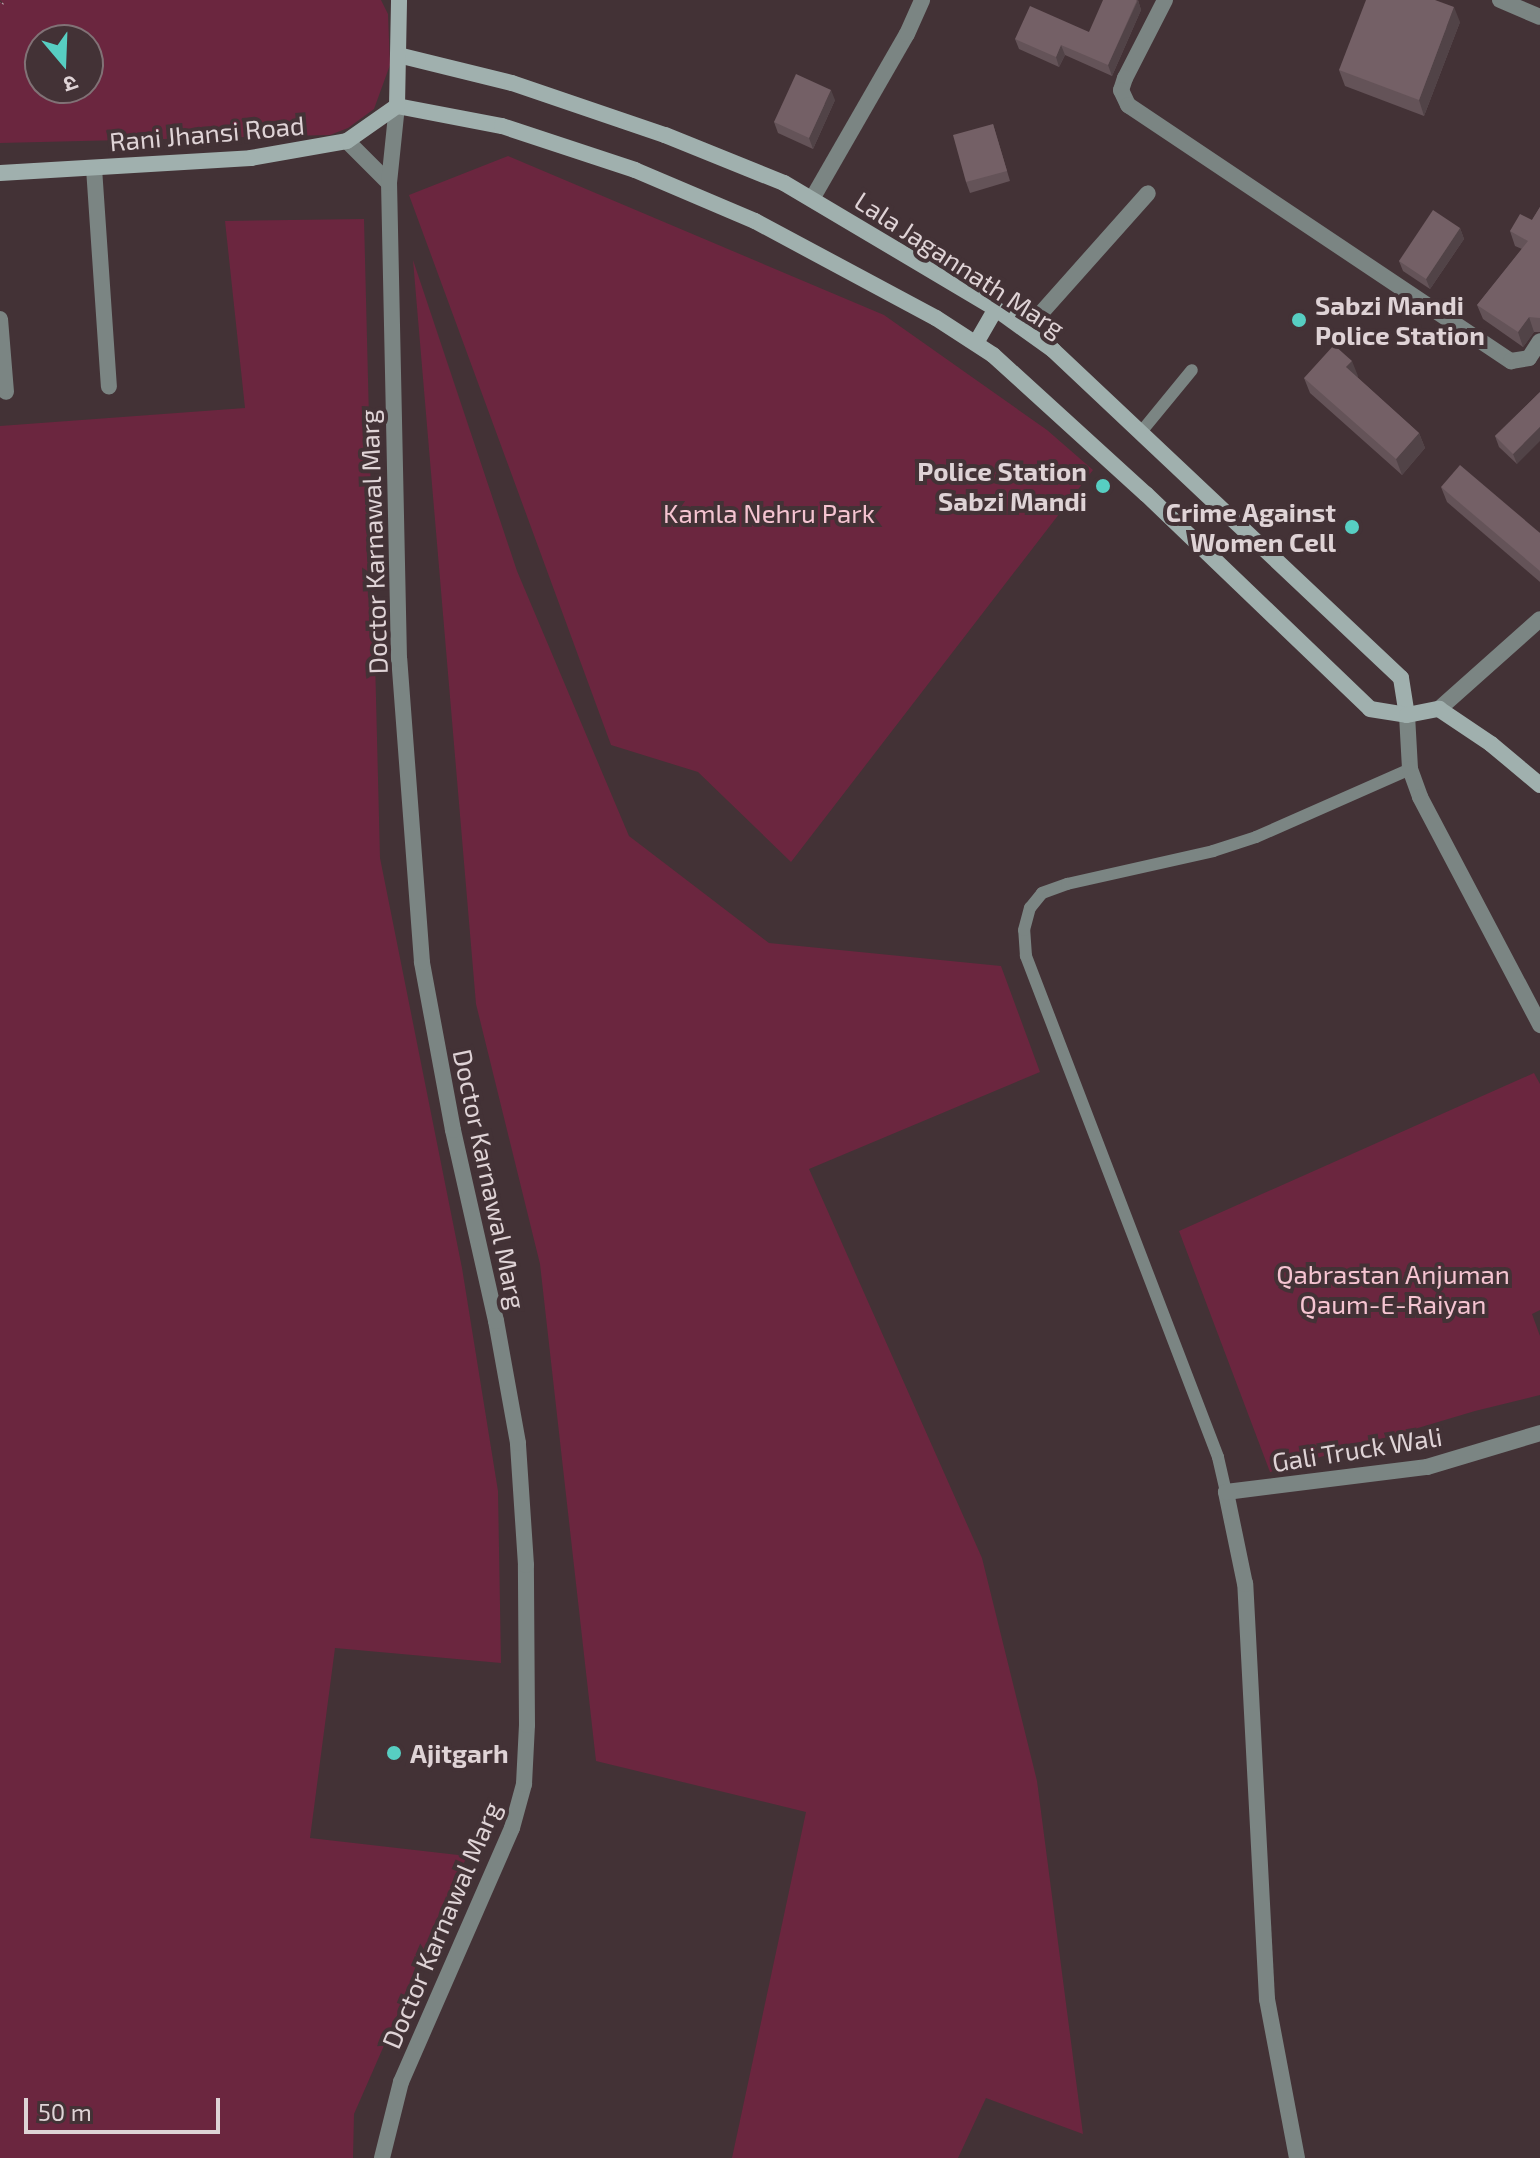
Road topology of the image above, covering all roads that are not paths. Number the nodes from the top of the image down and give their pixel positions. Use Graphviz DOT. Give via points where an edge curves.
graph roads {
  1 [pos="399,0"];
  2 [pos="922,0"];
  3 [pos="1165,0"];
  4 [pos="1500,0"];
  5 [pos="1540,17"];
  6 [pos="398,55"];
  7 [pos="397,106"];
  8 [pos="347,141"];
  9 [pos="94,168"];
  10 [pos="0,173"];
  11 [pos="389,183"];
  12 [pos="1148,193"];
  13 [pos="812,199"];
  14 [pos="996,309"];
  15 [pos="0,319"];
  16 [pos="1026,330"];
  17 [pos="1540,341"];
  18 [pos="976,343"];
  19 [pos="1192,370"];
  20 [pos="109,386"];
  21 [pos="6,392"];
  22 [pos="1141,432"];
  23 [pos="1540,619"];
  24 [pos="1439,709"];
  25 [pos="1407,715"];
  26 [pos="1410,769"];
  27 [pos="1540,785"];
  28 [pos="1540,1025"];
  29 [pos="1540,1433"];
  30 [pos="1226,1492"];
  31 [pos="382,2158"];
  32 [pos="1297,2158"];
  1 -- 6 [label="main road"];
  2 -- 13 [label="street"];
  3 -- 17 [label="street" via="1125,78 1121,90 1128,105 1511,361 1529,358"];
  4 -- 5 [label="street"];
  6 -- 7 [label="main road"];
  6 -- 13 [label="main road, Lala Jagannath Marg" via="512,83 665,135"];
  7 -- 8 [label="main road, Rani Jhansi Road"];
  7 -- 11 [label="street, Doctor Karnawal Marg"];
  7 -- 18 [label="main road" via="502,126 635,170 755,221"];
  8 -- 9 [label="main road, Rani Jhansi Road" via="251,158"];
  8 -- 11 [label="street"];
  9 -- 10 [label="main road, Rani Jhansi Road"];
  9 -- 20 [label="street"];
  11 -- 31 [label="street, Doctor Karnawal Marg" via="399,659 422,962 518,1443 526,1565 527,1725 524,1784 512,1828 401,2082"];
  12 -- 16 [label="street"];
  13 -- 14 [label="main road, Lala Jagannath Marg"];
  14 -- 16 [label="main road, Lala Jagannath Marg"];
  14 -- 18 [label="main road"];
  15 -- 21 [label="street"];
  16 -- 22 [label="main road, Lala Jagannath Marg"];
  18 -- 25 [label="main road" via="1146,494 1370,709"];
  19 -- 22 [label="lane"];
  22 -- 25 [label="main road, Lala Jagannath Marg" via="1401,678"];
  23 -- 24 [label="street"];
  24 -- 25 [label="main road"];
  24 -- 27 [label="main road"];
  25 -- 26 [label="street"];
  26 -- 28 [label="street"];
  26 -- 30 [label="lane" via="1256,837 1042,893 1030,908 1024,930 1026,956 1218,1457"];
  29 -- 30 [label="street, Gali Truck Wali" via="1427,1467"];
  30 -- 32 [label="street" via="1245,1584 1267,1999"];
}
